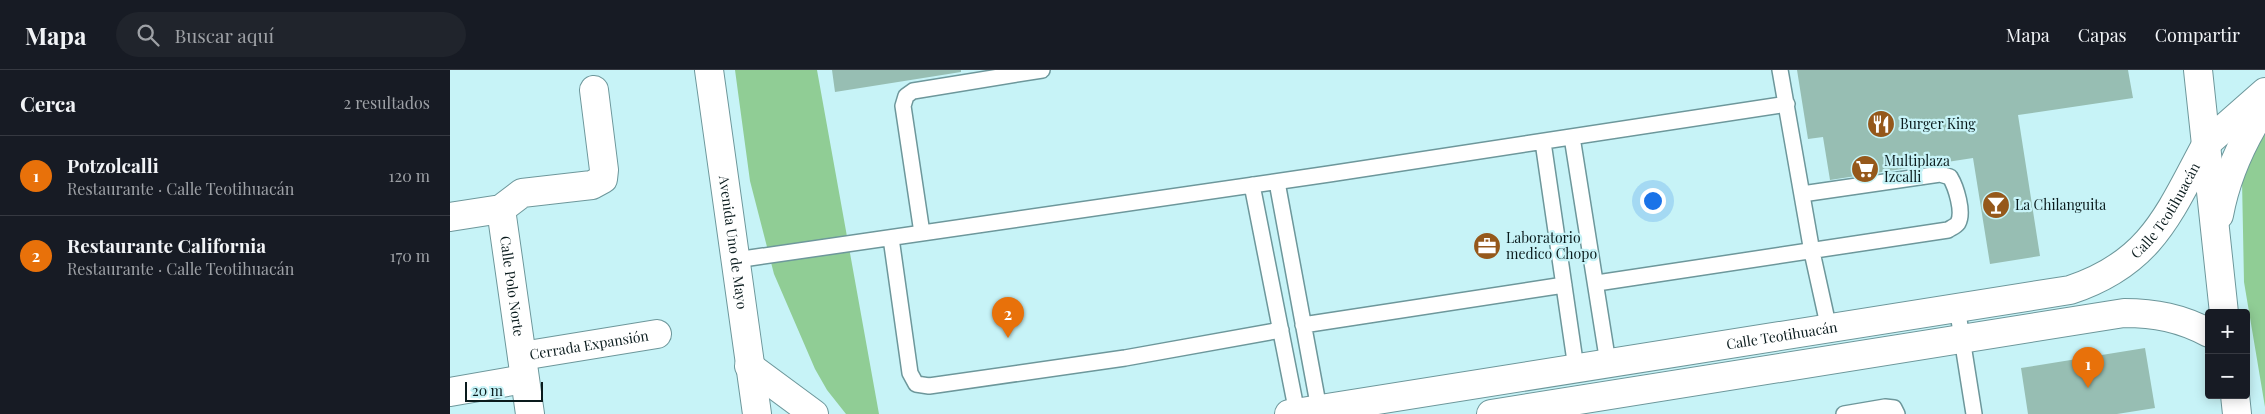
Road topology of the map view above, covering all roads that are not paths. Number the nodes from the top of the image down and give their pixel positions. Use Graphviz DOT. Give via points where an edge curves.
graph roads {
  1 [pos="709,70"];
  2 [pos="1042,70"];
  3 [pos="1780,70"];
  4 [pos="2198,70"];
  5 [pos="594,90"];
  6 [pos="2265,92"];
  7 [pos="1787,104"];
  8 [pos="2265,106"];
  9 [pos="1572,137"];
  10 [pos="1543,142"];
  11 [pos="2206,143"];
  12 [pos="1277,182"];
  13 [pos="1252,185"];
  14 [pos="1802,194"];
  15 [pos="501,209"];
  16 [pos="450,217"];
  17 [pos="922,233"];
  18 [pos="891,238"];
  19 [pos="2215,241"];
  20 [pos="1812,252"];
  21 [pos="736,260"];
  22 [pos="1597,283"];
  23 [pos="1564,284"];
  24 [pos="1957,308"];
  25 [pos="2224,309"];
  26 [pos="1303,325"];
  27 [pos="1829,329"];
  28 [pos="1281,330"];
  29 [pos="2205,331"];
  30 [pos="657,334"];
  31 [pos="1962,339"];
  32 [pos="1608,363"];
  33 [pos="749,366"];
  34 [pos="523,368"];
  35 [pos="1576,368"];
  36 [pos="1512,379"];
  37 [pos="450,392"];
  38 [pos="2235,399"];
  39 [pos="804,409"];
  40 [pos="1302,412"];
  41 [pos="1508,413"];
  42 [pos="530,414"];
  43 [pos="757,414"];
  44 [pos="1844,414"];
  45 [pos="1897,414"];
  46 [pos="1974,414"];
  47 [pos="2237,414"];
  1 -- 21 [label="street, Avenida Uno de Mayo"];
  2 -- 17 [label="lane" via="913,91 906,96 903,106"];
  3 -- 7 [label="lane"];
  4 -- 11 [label="street"];
  5 -- 15 [label="street" via="603,179 592,185 522,193"];
  6 -- 11 [label="street"];
  7 -- 9 [label="lane"];
  7 -- 14 [label="lane"];
  8 -- 19 [label="street" via="2240,151 2229,180"];
  9 -- 10 [label="lane"];
  9 -- 22 [label="lane"];
  10 -- 12 [label="lane"];
  10 -- 23 [label="lane"];
  11 -- 19 [label="street"];
  11 -- 24 [label="street, Calle Teotihuacán" via="2165,220 2138,253 2121,266 2070,290"];
  12 -- 13 [label="lane"];
  12 -- 26 [label="lane"];
  13 -- 17 [label="lane"];
  13 -- 28 [label="lane"];
  14 -- 20 [label="lane"];
  14 -- 20 [label="lane" via="1940,174 1950,177 1955,185 1960,215 1957,224 1948,230"];
  15 -- 16 [label="street"];
  15 -- 34 [label="street, Calle Polo Norte"];
  17 -- 18 [label="lane"];
  18 -- 21 [label="lane"];
  18 -- 28 [label="lane" via="910,374 916,384 929,386 1125,358"];
  19 -- 25 [label="street"];
  20 -- 22 [label="lane"];
  20 -- 27 [label="lane"];
  21 -- 33 [label="street, Avenida Uno de Mayo"];
  22 -- 32 [label="lane"];
  23 -- 26 [label="lane"];
  23 -- 35 [label="lane"];
  24 -- 27 [label="street, Calle Teotihuacán"];
  24 -- 31 [label="lane"];
  26 -- 40 [label="lane"];
  27 -- 32 [label="street, Calle Teotihuacán"];
  28 -- 40 [label="lane"];
  29 -- 31 [label="street" via="2170,316 2124,313"];
  30 -- 34 [label="street, Cerrada Expansión"];
  31 -- 41 [label="street"];
  31 -- 46 [label="lane"];
  32 -- 35 [label="street, Calle Teotihuacán"];
  33 -- 39 [label="street"];
  33 -- 43 [label="street, Avenida Uno de Mayo"];
  34 -- 37 [label="street, Cerrada Expansión"];
  34 -- 42 [label="street, Calle Polo Norte"];
  35 -- 36 [label="street, Calle Teotihuacán"];
  36 -- 40 [label="street, Calle Teotihuacán"];
  36 -- 41 [label="lane"];
  38 -- 47 [label="street"];
  44 -- 45 [label="lane" via="1886,407 1894,408"];
}
